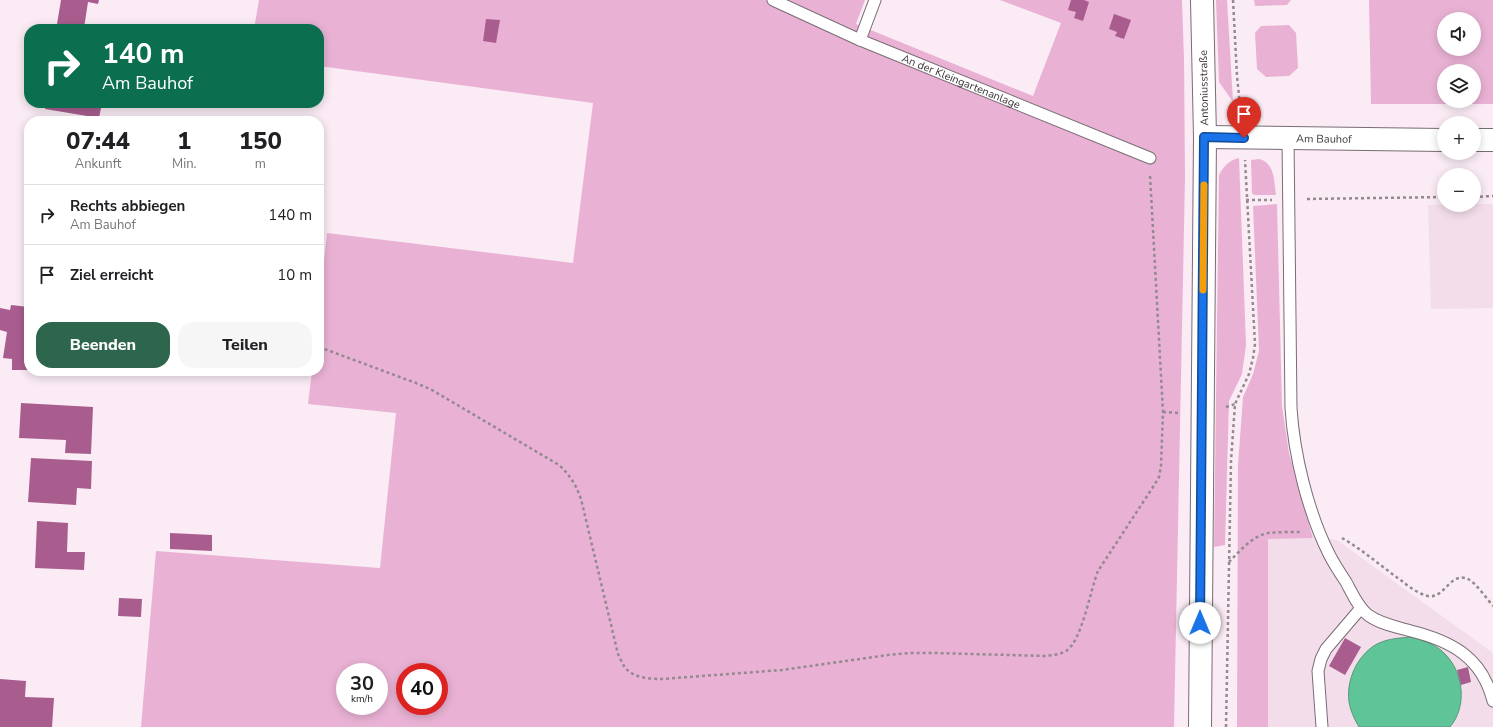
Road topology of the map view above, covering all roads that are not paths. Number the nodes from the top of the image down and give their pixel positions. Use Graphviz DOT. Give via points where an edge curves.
graph roads {
  1 [pos="773,0"];
  2 [pos="874,0"];
  3 [pos="1202,0"];
  4 [pos="860,40"];
  5 [pos="1204,137"];
  6 [pos="1288,138"];
  7 [pos="1437,140"];
  8 [pos="1481,140"];
  9 [pos="1493,140"];
  10 [pos="1150,158"];
  11 [pos="1361,608"];
  12 [pos="1493,701"];
  13 [pos="1200,727"];
  14 [pos="1322,727"];
  1 -- 4 [label="lane, An der Kleingartenanlage"];
  2 -- 4 [label="lane"];
  3 -- 5 [label="street, Antoniusstraße"];
  4 -- 10 [label="lane, An der Kleingartenanlage"];
  5 -- 6 [label="street, Am Bauhof"];
  5 -- 13 [label="street, Antoniusstraße"];
  6 -- 7 [label="street, Am Bauhof"];
  6 -- 11 [label="lane" via="1292,419 1301,470 1319,531 1329,555"];
  8 -- 9 [label="street"];
  11 -- 12 [label="lane" via="1376,620 1432,636 1464,653 1484,677"];
  11 -- 14 [label="lane" via="1326,648 1321,659 1318,671"];
}
